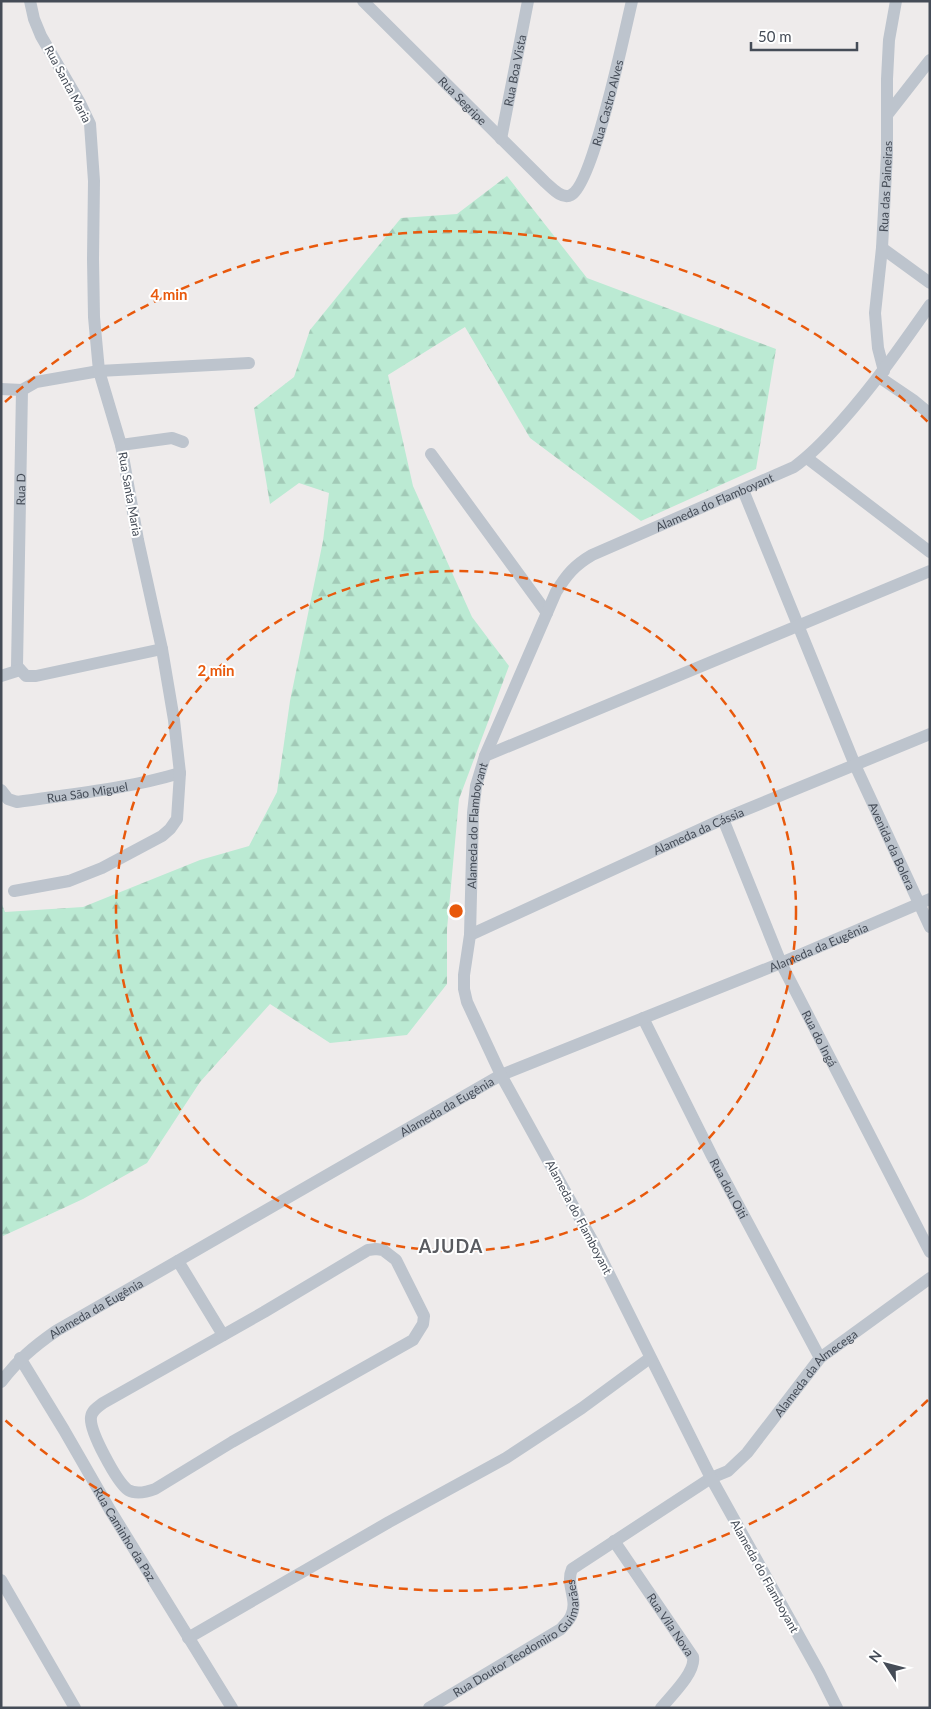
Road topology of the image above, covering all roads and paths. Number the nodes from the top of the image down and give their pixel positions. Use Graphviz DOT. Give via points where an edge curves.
graph roads {
  1 [pos="30,1"];
  2 [pos="363,1"];
  3 [pos="528,1"];
  4 [pos="632,1"];
  5 [pos="896,1"];
  6 [pos="930,60"];
  7 [pos="887,115"];
  8 [pos="501,139"];
  9 [pos="566,196"];
  10 [pos="882,248"];
  11 [pos="930,283"];
  12 [pos="930,305"];
  13 [pos="249,363"];
  14 [pos="99,371"];
  15 [pos="881,374"];
  16 [pos="1,389"];
  17 [pos="22,390"];
  18 [pos="930,414"];
  19 [pos="183,442"];
  20 [pos="121,445"];
  21 [pos="431,454"];
  22 [pos="807,458"];
  23 [pos="743,490"];
  24 [pos="930,552"];
  25 [pos="930,571"];
  26 [pos="548,613"];
  27 [pos="798,626"];
  28 [pos="162,649"];
  29 [pos="20,670"];
  30 [pos="2,676"];
  31 [pos="1,682"];
  32 [pos="930,734"];
  33 [pos="485,756"];
  34 [pos="855,765"];
  35 [pos="180,773"];
  36 [pos="1,790"];
  37 [pos="723,819"];
  38 [pos="14,891"];
  39 [pos="924,901"];
  40 [pos="930,927"];
  41 [pos="470,935"];
  42 [pos="781,963"];
  43 [pos="643,1018"];
  44 [pos="501,1075"];
  45 [pos="930,1252"];
  46 [pos="178,1261"];
  47 [pos="930,1278"];
  48 [pos="223,1335"];
  49 [pos="20,1358"];
  50 [pos="650,1358"];
  51 [pos="820,1358"];
  52 [pos="1,1382"];
  53 [pos="711,1478"];
  54 [pos="614,1541"];
  55 [pos="1,1580"];
  56 [pos="188,1638"];
  57 [pos="75,1708"];
  58 [pos="232,1708"];
  59 [pos="430,1708"];
  60 [pos="661,1708"];
  61 [pos="837,1708"];
  1 -- 14 [label="street, Rua Santa Maria" via="42,36 90,124 94,181 94,317"];
  2 -- 8 [label="street, Rua Segripe"];
  3 -- 8 [label="street, Rua Boa Vista"];
  4 -- 9 [label="street, Rua Castro Alves" via="598,141 581,185 574,194"];
  5 -- 7 [label="street, Rua das Paineiras" via="889,40"];
  6 -- 7 [label="street"];
  7 -- 10 [label="street, Rua das Paineiras"];
  8 -- 9 [label="street, Rua Segripe" via="545,182"];
  10 -- 11 [label="street"];
  10 -- 15 [label="street, Rua das Paineiras" via="875,313"];
  12 -- 15 [label="street, Alameda do Flamboyant"];
  13 -- 14 [label="street"];
  14 -- 17 [label="street" via="36,382"];
  14 -- 20 [label="street, Rua Santa Maria"];
  15 -- 18 [label="street"];
  15 -- 22 [label="street, Alameda do Flamboyant"];
  16 -- 17 [label="street"];
  17 -- 29 [label="street, Rua D"];
  19 -- 20 [label="street" via="172,438"];
  20 -- 28 [label="street, Rua Santa Maria"];
  21 -- 26 [label="street"];
  22 -- 23 [label="street, Alameda do Flamboyant"];
  22 -- 24 [label="street"];
  23 -- 26 [label="street, Alameda do Flamboyant" via="577,564 556,592"];
  23 -- 27 [label="street, Avenida da Bolera"];
  25 -- 27 [label="street"];
  26 -- 33 [label="street, Alameda do Flamboyant"];
  27 -- 33 [label="street"];
  27 -- 34 [label="street, Avenida da Bolera"];
  28 -- 29 [label="street" via="36,676 26,676"];
  28 -- 35 [label="street, Rua Santa Maria"];
  29 -- 30 [label="street"];
  30 -- 31 [label="street"];
  32 -- 34 [label="street, Alameda da Cássia"];
  33 -- 41 [label="street, Alameda do Flamboyant" via="476,786 473,813"];
  34 -- 37 [label="street, Alameda da Cássia"];
  34 -- 39 [label="street, Avenida da Bolera"];
  35 -- 36 [label="street, Rua São Miguel" via="104,790 17,802 8,799"];
  35 -- 38 [label="street, Rua Santa Maria" via="177,819 162,836 102,868 69,881"];
  37 -- 41 [label="street, Alameda da Cássia"];
  37 -- 42 [label="street, Rua do Ingá"];
  39 -- 40 [label="street, Avenida da Bolera"];
  39 -- 42 [label="street, Alameda da Eugênia"];
  41 -- 44 [label="street, Alameda do Flamboyant" via="464,989 473,1017"];
  42 -- 43 [label="street, Alameda da Eugênia"];
  42 -- 45 [label="street, Rua do Ingá"];
  43 -- 44 [label="street, Alameda da Eugênia"];
  43 -- 51 [label="street, Rua dou Oiti" via="712,1156"];
  44 -- 46 [label="street, Alameda da Eugênia"];
  44 -- 50 [label="street, Alameda do Flamboyant" via="593,1242"];
  46 -- 48 [label="street"];
  46 -- 49 [label="street, Alameda da Eugênia" via="56,1331"];
  47 -- 51 [label="street, Alameda da Almecega"];
  48 -- 48 [label="street" via="368,1250 376,1249 396,1260 424,1316 419,1333 405,1345 155,1489 142,1492 128,1489 120,1482 91,1426 92,1413 103,1403"];
  49 -- 52 [label="street, Alameda da Eugênia"];
  49 -- 56 [label="street, Rua Caminho da Paz"];
  50 -- 53 [label="street, Alameda do Flamboyant"];
  50 -- 56 [label="street" via="506,1458"];
  51 -- 53 [label="street, Alameda da Almecega" via="747,1453 728,1471"];
  53 -- 54 [label="street, Rua Doutor Teodomiro Guimarães"];
  53 -- 61 [label="street, Alameda do Flamboyant"];
  54 -- 59 [label="street, Rua Doutor Teodomiro Guimarães" via="572,1569 569,1582 574,1608 561,1629"];
  54 -- 60 [label="street, Rua Vila Nova" via="693,1656 688,1675"];
  55 -- 57 [label="street"];
  56 -- 58 [label="street, Rua Caminho da Paz"];
}
